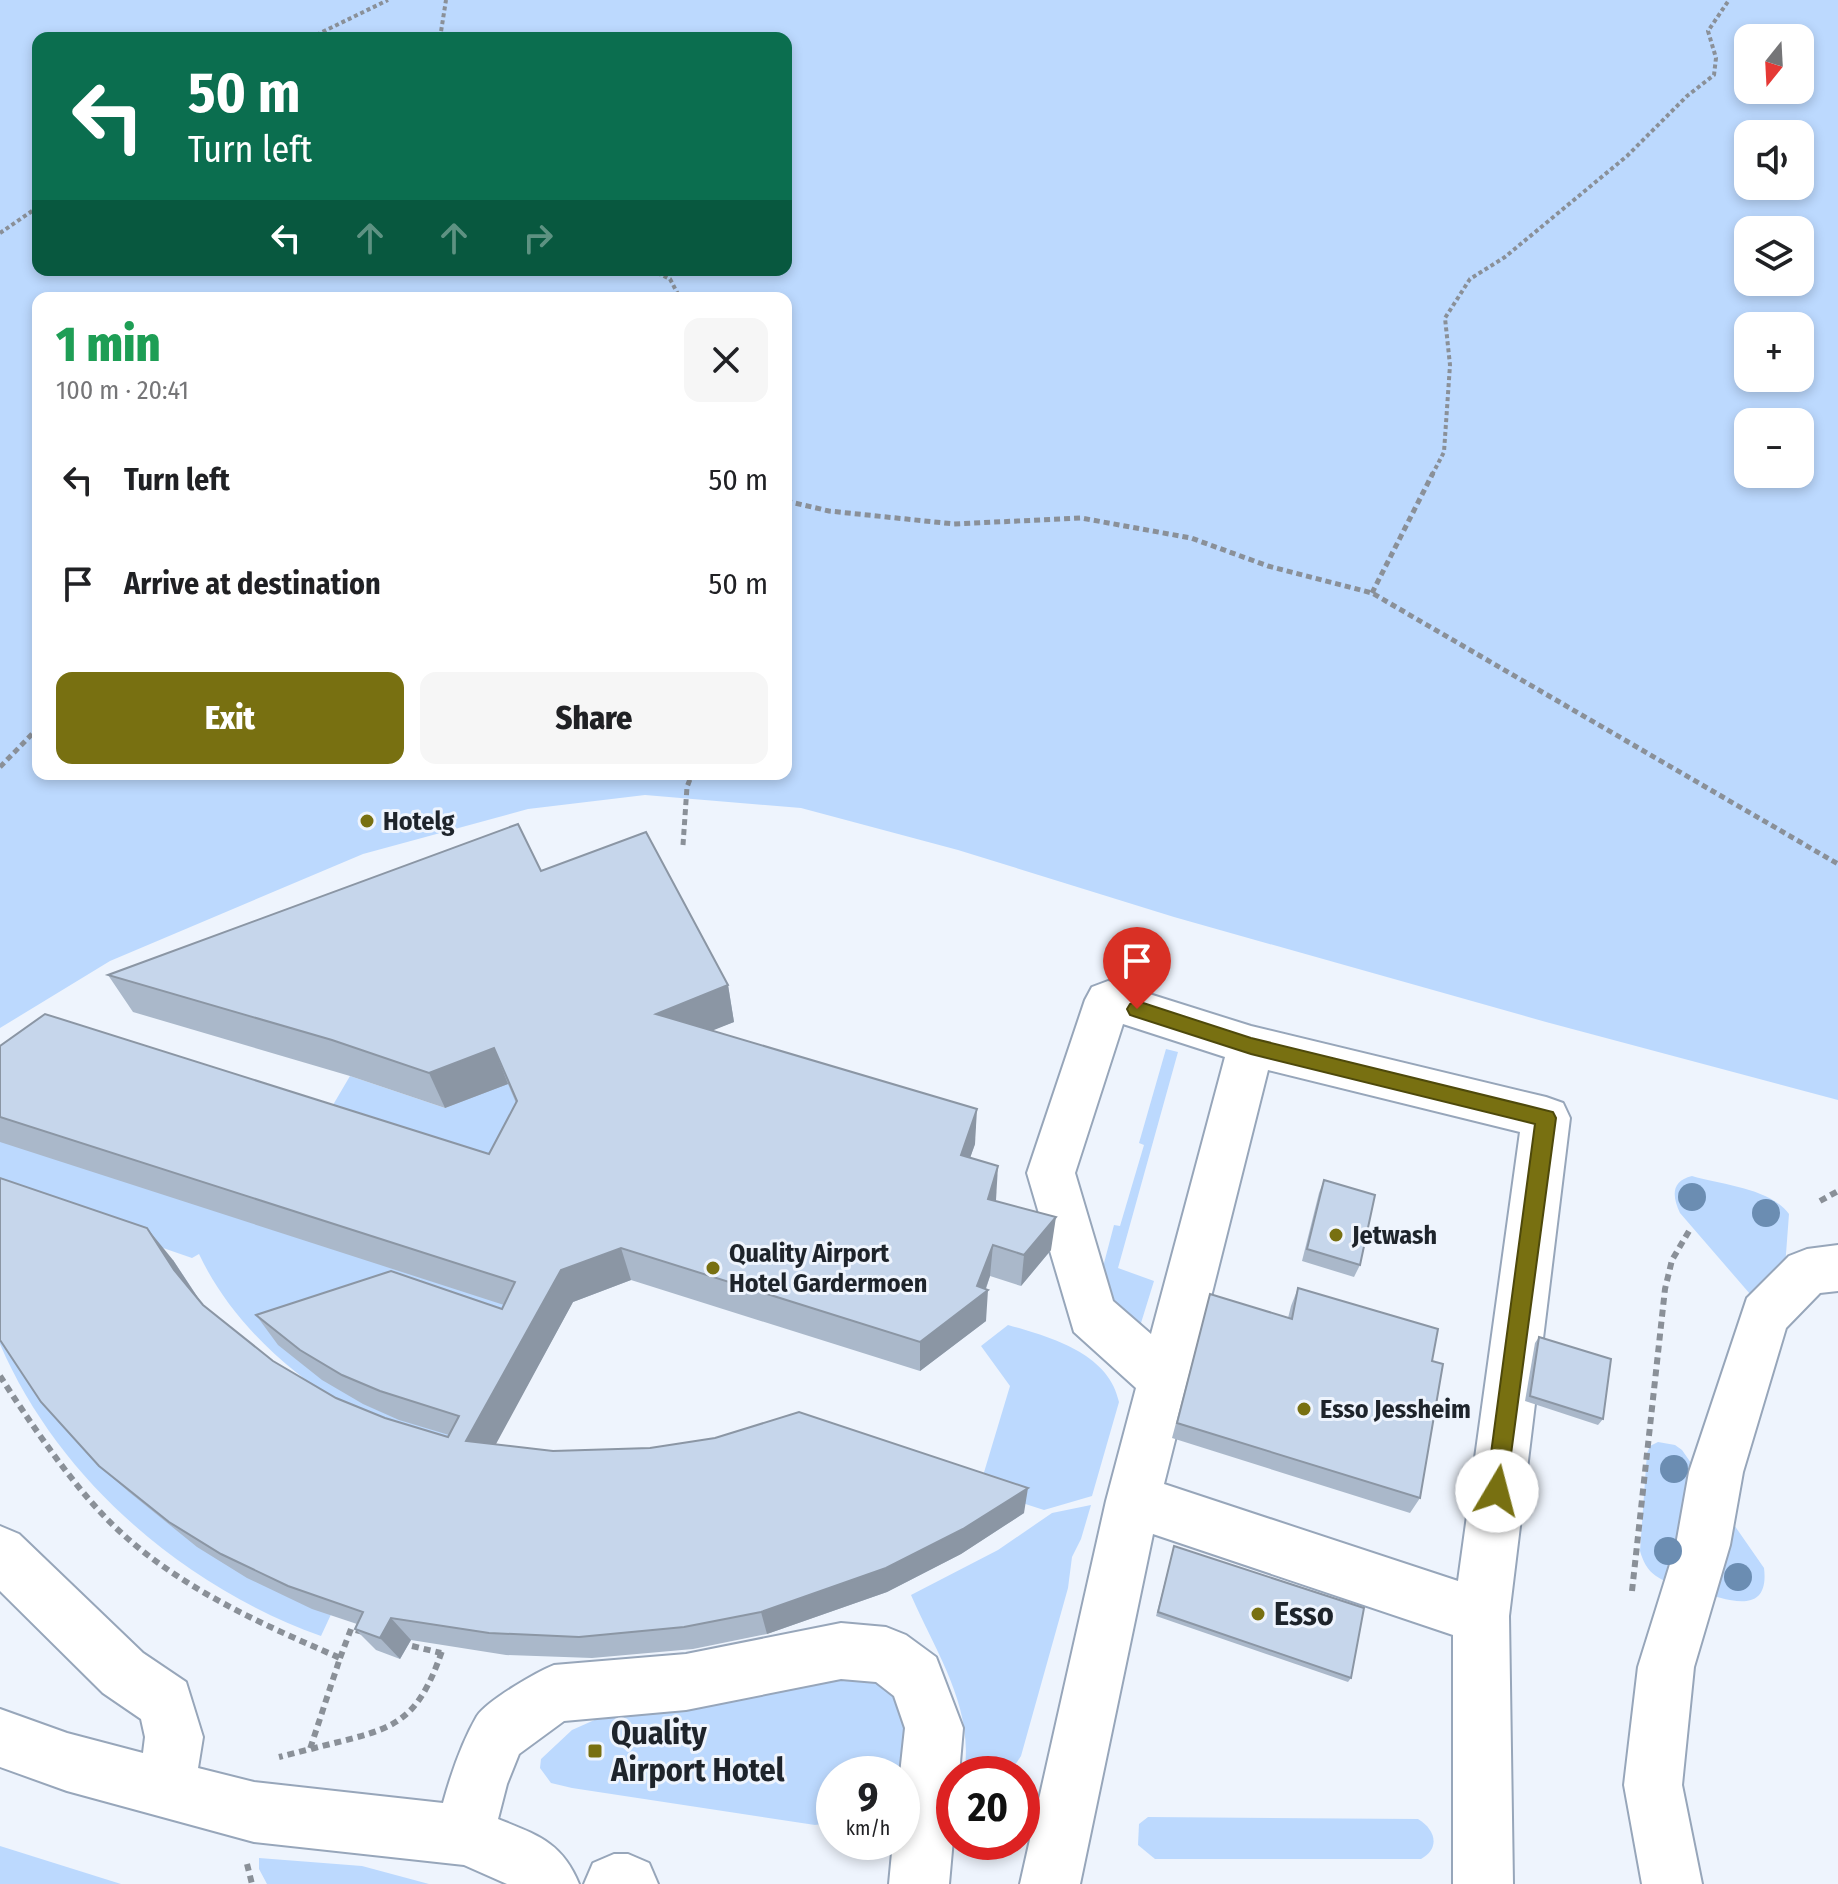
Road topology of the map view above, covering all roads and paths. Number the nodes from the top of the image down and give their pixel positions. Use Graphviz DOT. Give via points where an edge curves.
graph roads {
  1 [pos="388,0"];
  2 [pos="446,0"];
  3 [pos="1729,0"];
  4 [pos="322,32"];
  5 [pos="441,32"];
  6 [pos="32,211"];
  7 [pos="0,233"];
  8 [pos="664,276"];
  9 [pos="677,292"];
  10 [pos="792,502"];
  11 [pos="1372,593"];
  12 [pos="32,734"];
  13 [pos="0,767"];
  14 [pos="690,780"];
  15 [pos="683,845"];
  16 [pos="1838,864"];
  17 [pos="1251,1046"];
  18 [pos="1838,1191"];
  19 [pos="1820,1201"];
  20 [pos="1689,1231"];
  21 [pos="1838,1268"];
  22 [pos="0,1376"];
  23 [pos="1163,1378"];
  24 [pos="1133,1501"];
  25 [pos="0,1553"];
  26 [pos="1631,1601"];
  27 [pos="1481,1616"];
  28 [pos="365,1633"];
  29 [pos="412,1646"];
  30 [pos="340,1658"];
  31 [pos="0,1738"];
  32 [pos="310,1749"];
  33 [pos="269,1759"];
  34 [pos="166,1789"];
  35 [pos="464,1835"];
  36 [pos="549,1884"];
  37 [pos="614,1884"];
  38 [pos="628,1884"];
  39 [pos="919,1884"];
  40 [pos="1050,1884"];
  41 [pos="1483,1884"];
  42 [pos="1672,1884"];
  1 -- 4 [label="path"];
  2 -- 5 [label="path"];
  3 -- 11 [label="path" via="1708,31 1716,58 1714,75 1602,176 1505,257 1470,279 1445,318 1450,365 1444,452"];
  6 -- 7 [label="path"];
  8 -- 9 [label="path"];
  10 -- 11 [label="path" via="954,524 1081,518 1191,538 1268,566"];
  11 -- 16 [label="path"];
  12 -- 13 [label="path"];
  14 -- 15 [label="path"];
  17 -- 23 [label="street"];
  17 -- 23 [label="street" via="1108,1000 1051,1173 1092,1315"];
  17 -- 27 [label="street" via="1546,1118"];
  18 -- 19 [label="path"];
  20 -- 26 [label="path" via="1672,1260 1665,1289"];
  21 -- 42 [label="street" via="1807,1272 1765,1315 1716,1472 1703,1545 1666,1667 1656,1756 1653,1785"];
  22 -- 30 [label="path" via="106,1518 172,1572 247,1618"];
  23 -- 24 [label="street"];
  24 -- 27 [label="street"];
  24 -- 40 [label="street"];
  25 -- 34 [label="street" via="123,1673 166,1702 174,1737"];
  27 -- 41 [label="street"];
  28 -- 30 [label="path" via="351,1629"];
  29 -- 32 [label="path" via="442,1650 426,1692 406,1717"];
  30 -- 32 [label="path"];
  31 -- 34 [label="street"];
  32 -- 33 [label="path"];
  34 -- 35 [label="street" via="254,1812"];
  35 -- 36 [label="street" via="525,1860"];
  35 -- 39 [label="street" via="478,1782 499,1734 554,1693 686,1682 841,1651 886,1655 916,1677 934,1728"];
  37 -- 38 [label="street"];
}
